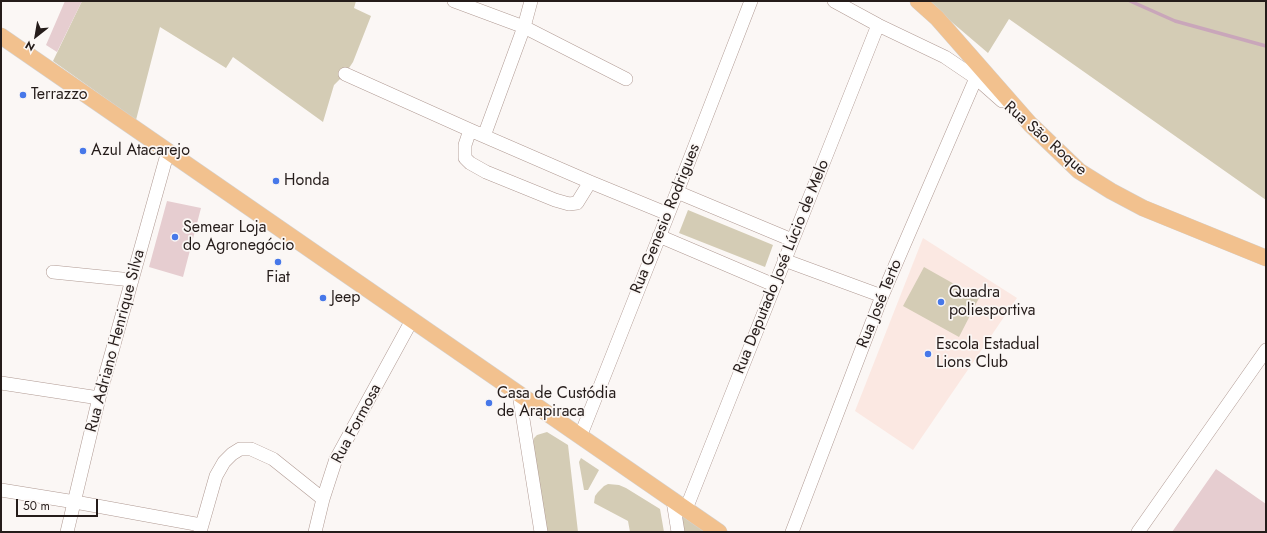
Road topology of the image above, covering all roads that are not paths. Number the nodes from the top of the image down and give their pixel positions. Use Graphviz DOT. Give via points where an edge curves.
graph roads {
  1 [pos="454,1"];
  2 [pos="531,1"];
  3 [pos="751,1"];
  4 [pos="834,1"];
  5 [pos="918,1"];
  6 [pos="878,25"];
  7 [pos="524,27"];
  8 [pos="1,36"];
  9 [pos="345,74"];
  10 [pos="976,78"];
  11 [pos="626,79"];
  12 [pos="1030,124"];
  13 [pos="470,130"];
  14 [pos="484,136"];
  15 [pos="168,151"];
  16 [pos="590,182"];
  17 [pos="677,192"];
  18 [pos="668,214"];
  19 [pos="659,236"];
  20 [pos="792,240"];
  21 [pos="1266,258"];
  22 [pos="784,260"];
  23 [pos="53,272"];
  24 [pos="132,280"];
  25 [pos="774,285"];
  26 [pos="882,296"];
  27 [pos="412,320"];
  28 [pos="1266,350"];
  29 [pos="1,383"];
  30 [pos="518,394"];
  31 [pos="98,398"];
  32 [pos="580,436"];
  33 [pos="1,490"];
  34 [pos="323,499"];
  35 [pos="75,502"];
  36 [pos="679,505"];
  37 [pos="200,529"];
  38 [pos="67,532"];
  39 [pos="315,532"];
  40 [pos="541,532"];
  41 [pos="678,532"];
  42 [pos="719,532"];
  43 [pos="792,532"];
  44 [pos="1138,532"];
  1 -- 7 [label="street"];
  2 -- 7 [label="street"];
  3 -- 17 [label="street, Rua Genesio Rodrigues"];
  4 -- 6 [label="street, Rua São Roque"];
  5 -- 12 [label="main road" via="937,18"];
  6 -- 10 [label="street, Rua São Roque" via="945,57"];
  6 -- 20 [label="street, Rua Deputado José Lúcio de Melo"];
  7 -- 11 [label="street"];
  7 -- 14 [label="street"];
  8 -- 15 [label="main road"];
  9 -- 13 [label="street"];
  10 -- 12 [label="street, Rua São Roque"];
  10 -- 26 [label="street, Rua José Terto"];
  12 -- 21 [label="main road, Rua São Roque" via="1079,170 1111,191 1143,208"];
  13 -- 14 [label="street"];
  13 -- 16 [label="street" via="465,145 465,158 486,172 569,204 577,203"];
  14 -- 16 [label="street"];
  15 -- 24 [label="street, Rua Adriano Henrique Silva"];
  15 -- 27 [label="main road"];
  16 -- 18 [label="street"];
  17 -- 18 [label="street, Rua Genesio Rodrigues"];
  17 -- 20 [label="street"];
  18 -- 19 [label="street, Rua Genesio Rodrigues"];
  19 -- 25 [label="street"];
  19 -- 32 [label="street, Rua Genesio Rodrigues"];
  20 -- 22 [label="street, Rua Deputado José Lúcio de Melo"];
  22 -- 25 [label="street, Rua Deputado José Lúcio de Melo"];
  22 -- 26 [label="street"];
  23 -- 24 [label="street"];
  24 -- 31 [label="street, Rua Adriano Henrique Silva"];
  25 -- 36 [label="street, Rua Deputado José Lúcio de Melo"];
  26 -- 43 [label="street, Rua José Terto"];
  27 -- 30 [label="main road"];
  27 -- 34 [label="street, Rua Formosa" via="336,459"];
  28 -- 44 [label="street"];
  29 -- 31 [label="street"];
  30 -- 32 [label="main road"];
  30 -- 40 [label="street"];
  31 -- 35 [label="street, Rua Adriano Henrique Silva"];
  32 -- 36 [label="main road"];
  33 -- 35 [label="street"];
  34 -- 37 [label="street" via="273,459 251,449 240,450 224,462 216,476"];
  34 -- 39 [label="street, Rua Formosa"];
  35 -- 37 [label="street"];
  35 -- 38 [label="street, Rua Adriano Henrique Silva"];
  36 -- 41 [label="street"];
  36 -- 42 [label="main road"];
}
